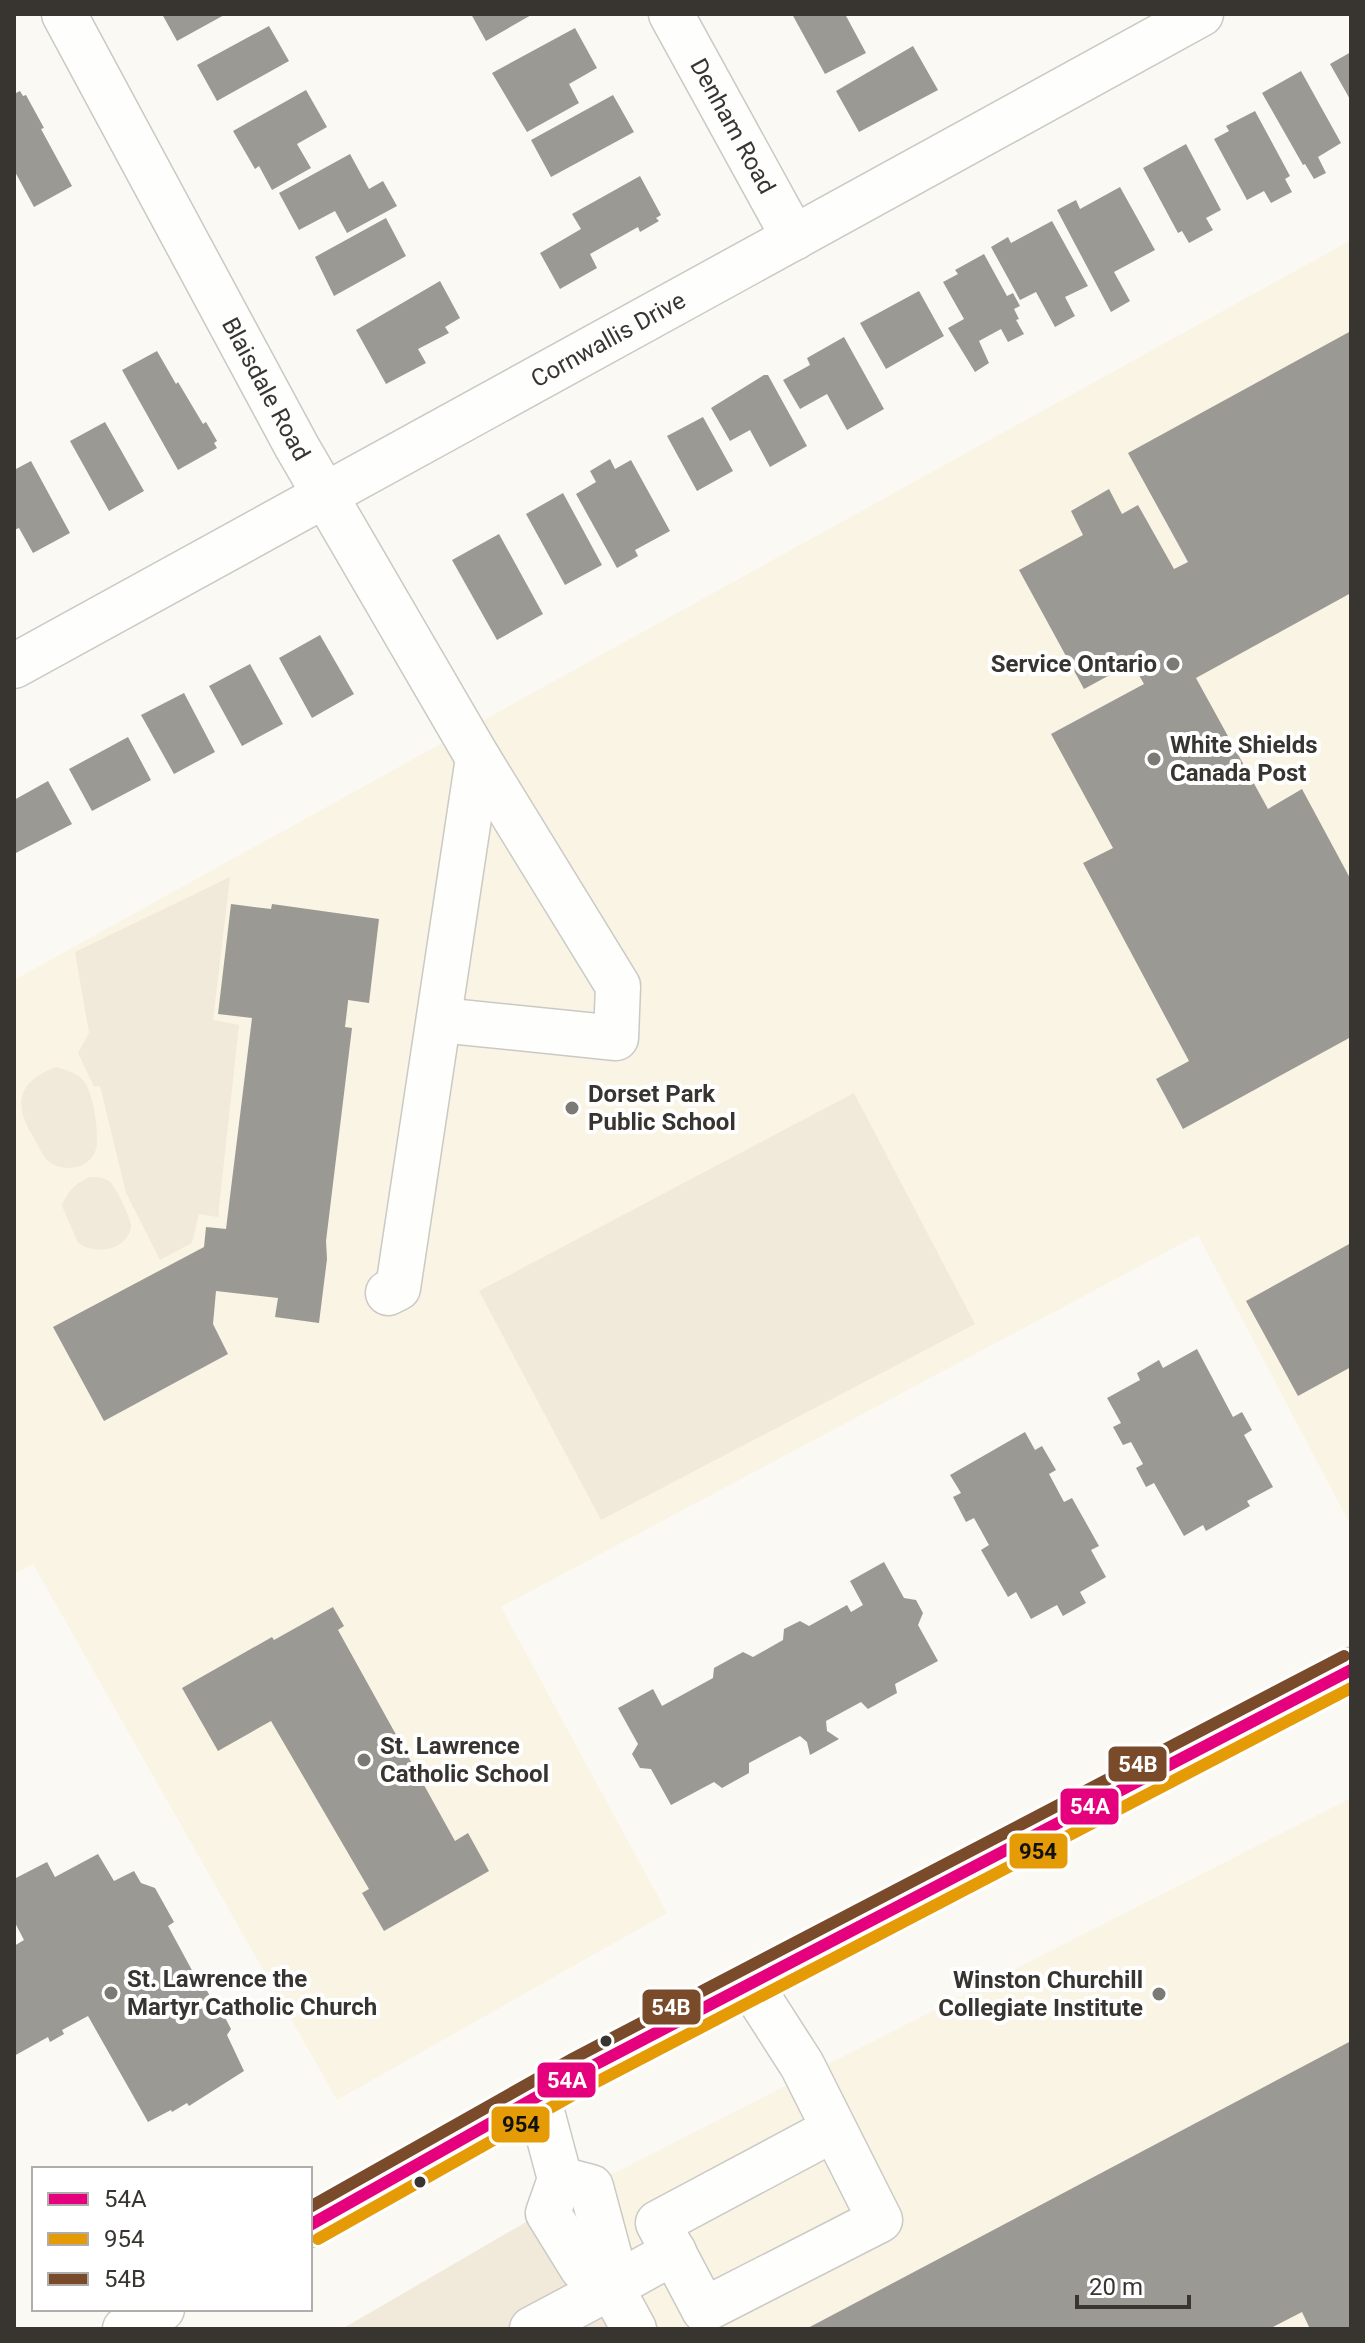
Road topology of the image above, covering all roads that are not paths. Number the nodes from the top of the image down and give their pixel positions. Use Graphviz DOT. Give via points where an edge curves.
graph roads {
  1 [pos="64,14"];
  2 [pos="671,14"];
  3 [pos="1201,14"];
  4 [pos="794,238"];
  5 [pos="326,495"];
  6 [pos="14,666"];
  7 [pos="478,758"];
  8 [pos="440,1020"];
  9 [pos="388,1293"];
  10 [pos="1351,1670"];
  11 [pos="750,1984"];
  12 [pos="538,2097"];
  13 [pos="834,2129"];
  14 [pos="312,2224"];
  15 [pos="674,2252"];
  16 [pos="608,2280"];
  17 [pos="158,2311"];
  18 [pos="557,2323"];
  19 [pos="125,2329"];
  20 [pos="634,2329"];
  1 -- 5 [label="street, Blaisdale Road"];
  2 -- 4 [label="street, Denham Road"];
  3 -- 4 [label="street, Cornwallis Drive"];
  4 -- 5 [label="street, Cornwallis Drive"];
  5 -- 6 [label="street, Cornwallis Drive"];
  5 -- 7 [label="street, Blaisdale Road"];
  7 -- 8 [label="street"];
  7 -- 8 [label="street, Blaisdale Road" via="618,986 616,1038"];
  8 -- 9 [label="street" via="398,1288"];
  10 -- 11 [label="street"];
  11 -- 12 [label="street"];
  11 -- 13 [label="street" via="802,2065"];
  12 -- 14 [label="street"];
  12 -- 16 [label="street" via="560,2179 548,2213 582,2268"];
  13 -- 15 [label="street" via="658,2223"];
  13 -- 15 [label="street" via="880,2220 704,2310"];
  15 -- 16 [label="street"];
  16 -- 18 [label="street"];
  16 -- 20 [label="street"];
  17 -- 19 [label="street"];
}
